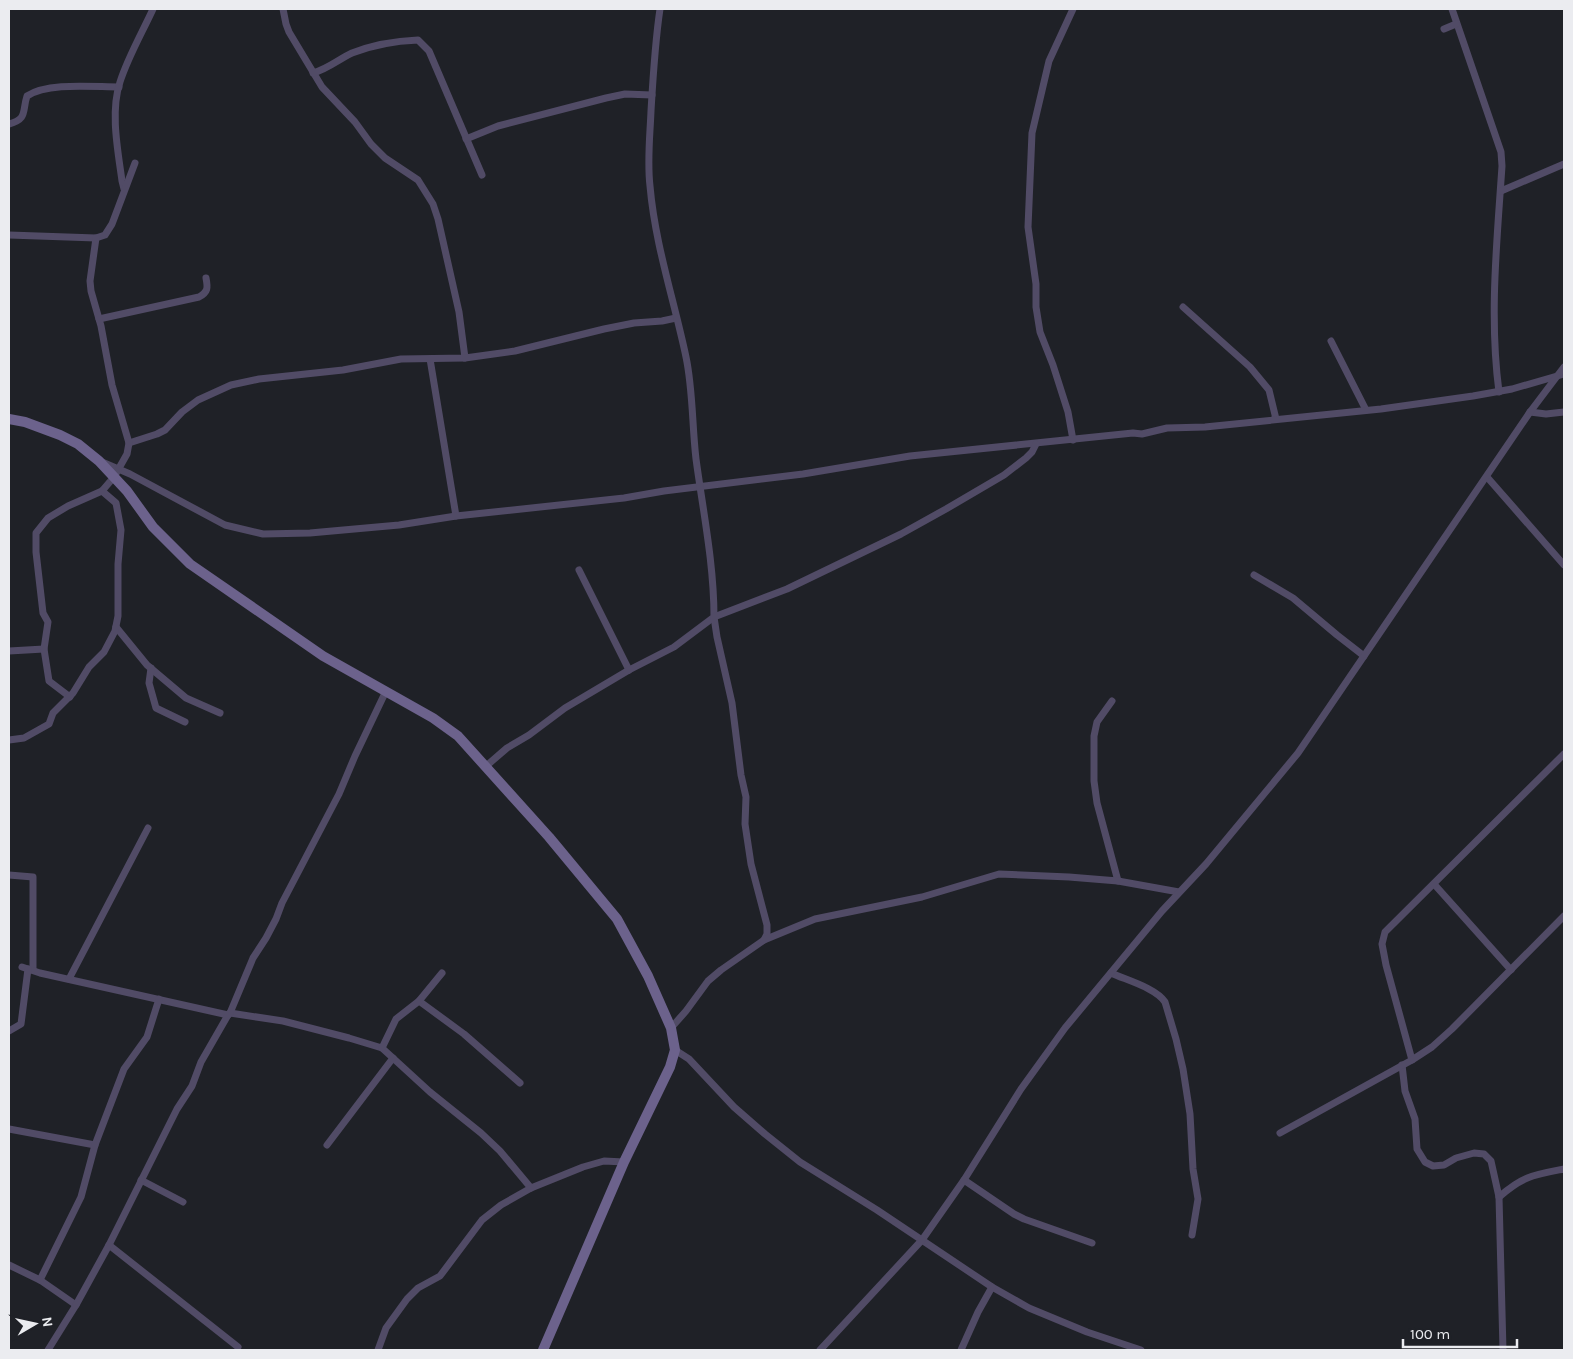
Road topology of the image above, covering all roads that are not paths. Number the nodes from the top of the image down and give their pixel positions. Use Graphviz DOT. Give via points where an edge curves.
graph roads {
  1 [pos="153,9"];
  2 [pos="283,9"];
  3 [pos="660,9"];
  4 [pos="1073,9"];
  5 [pos="1452,9"];
  6 [pos="1456,24"];
  7 [pos="1444,29"];
  8 [pos="314,72"];
  9 [pos="119,87"];
  10 [pos="652,95"];
  11 [pos="9,124"];
  12 [pos="466,139"];
  13 [pos="135,163"];
  14 [pos="1564,164"];
  15 [pos="482,174"];
  16 [pos="124,189"];
  17 [pos="1501,191"];
  18 [pos="9,235"];
  19 [pos="96,238"];
  20 [pos="206,278"];
  21 [pos="1183,307"];
  22 [pos="676,318"];
  23 [pos="99,319"];
  24 [pos="1331,341"];
  25 [pos="465,358"];
  26 [pos="430,359"];
  27 [pos="1564,367"];
  28 [pos="1564,374"];
  29 [pos="1556,377"];
  30 [pos="1499,392"];
  31 [pos="1366,410"];
  32 [pos="1530,412"];
  33 [pos="1564,412"];
  34 [pos="9,419"];
  35 [pos="1276,419"];
  36 [pos="1073,440"];
  37 [pos="129,443"];
  38 [pos="1036,444"];
  39 [pos="117,473"];
  40 [pos="1486,477"];
  41 [pos="701,487"];
  42 [pos="102,491"];
  43 [pos="456,516"];
  44 [pos="1564,565"];
  45 [pos="578,570"];
  46 [pos="1254,575"];
  47 [pos="714,617"];
  48 [pos="116,627"];
  49 [pos="44,649"];
  50 [pos="9,652"];
  51 [pos="1364,656"];
  52 [pos="151,668"];
  53 [pos="629,670"];
  54 [pos="386,691"];
  55 [pos="70,697"];
  56 [pos="1112,702"];
  57 [pos="220,713"];
  58 [pos="185,722"];
  59 [pos="9,740"];
  60 [pos="1564,754"];
  61 [pos="485,767"];
  62 [pos="148,828"];
  63 [pos="9,875"];
  64 [pos="1118,881"];
  65 [pos="1434,884"];
  66 [pos="1180,892"];
  67 [pos="1564,916"];
  68 [pos="764,940"];
  69 [pos="28,969"];
  70 [pos="1512,970"];
  71 [pos="442,973"];
  72 [pos="1111,974"];
  73 [pos="69,979"];
  74 [pos="159,999"];
  75 [pos="419,1001"];
  76 [pos="229,1014"];
  77 [pos="670,1028"];
  78 [pos="9,1031"];
  79 [pos="382,1048"];
  80 [pos="675,1050"];
  81 [pos="392,1058"];
  82 [pos="1412,1060"];
  83 [pos="1402,1065"];
  84 [pos="520,1083"];
  85 [pos="9,1129"];
  86 [pos="1280,1133"];
  87 [pos="95,1145"];
  88 [pos="327,1145"];
  89 [pos="624,1162"];
  90 [pos="1564,1169"];
  91 [pos="141,1180"];
  92 [pos="964,1180"];
  93 [pos="531,1188"];
  94 [pos="1499,1197"];
  95 [pos="183,1202"];
  96 [pos="1192,1235"];
  97 [pos="922,1240"];
  98 [pos="1092,1243"];
  99 [pos="109,1245"];
  100 [pos="9,1265"];
  101 [pos="40,1280"];
  102 [pos="992,1287"];
  103 [pos="76,1305"];
  104 [pos="238,1347"];
  105 [pos="48,1350"];
  106 [pos="378,1350"];
  107 [pos="543,1350"];
  108 [pos="820,1350"];
  109 [pos="961,1350"];
  110 [pos="1141,1350"];
  111 [pos="1502,1350"];
  1 -- 9 [label="street"];
  2 -- 8 [label="street" via="289,32"];
  3 -- 10 [label="street"];
  4 -- 36 [label="street" via="1049,61 1032,133 1028,227 1040,332 1068,412"];
  5 -- 6 [label="street"];
  6 -- 7 [label="street"];
  6 -- 17 [label="street" via="1501,152"];
  8 -- 12 [label="street" via="374,46 395,40 418,40 429,51"];
  8 -- 25 [label="street" via="322,87 371,144 395,167 418,180 433,204 459,312"];
  9 -- 11 [label="street" via="61,87 34,91 27,96 23,116"];
  9 -- 16 [label="street" via="116,136"];
  10 -- 12 [label="street" via="625,94 606,98 498,126"];
  10 -- 22 [label="street" via="650,186 655,225"];
  12 -- 15 [label="street"];
  13 -- 16 [label="street"];
  14 -- 17 [label="street"];
  16 -- 19 [label="street" via="112,224 105,235"];
  17 -- 30 [label="street" via="1494,317"];
  18 -- 19 [label="street"];
  19 -- 23 [label="street" via="90,281"];
  20 -- 23 [label="street" via="208,288 199,297"];
  21 -- 35 [label="street" via="1250,367 1268,390"];
  22 -- 25 [label="street" via="634,323 515,351"];
  22 -- 41 [label="street" via="686,359"];
  23 -- 37 [label="street" via="112,385"];
  24 -- 31 [label="street"];
  25 -- 26 [label="street"];
  26 -- 37 [label="street" via="401,359 231,385 198,400 165,430"];
  26 -- 43 [label="street"];
  27 -- 29 [label="street"];
  28 -- 29 [label="street"];
  29 -- 30 [label="street"];
  29 -- 32 [label="street"];
  30 -- 31 [label="street"];
  31 -- 35 [label="street"];
  32 -- 33 [label="street"];
  32 -- 40 [label="street"];
  34 -- 39 [label="street" via="60,435"];
  35 -- 36 [label="street"];
  36 -- 38 [label="street"];
  37 -- 39 [label="street" via="128,454"];
  38 -- 41 [label="street" via="910,456"];
  38 -- 47 [label="street" via="1026,458 1004,475 939,514 787,589"];
  39 -- 42 [label="street"];
  39 -- 43 [label="street" via="225,525 263,534 340,531"];
  39 -- 54 [label="street" via="153,527 190,564 324,656"];
  40 -- 44 [label="street"];
  40 -- 51 [label="street"];
  41 -- 43 [label="street"];
  41 -- 47 [label="street"];
  42 -- 48 [label="street" via="116,503 121,530"];
  42 -- 49 [label="street" via="48,518 36,533 43,613 48,622"];
  45 -- 53 [label="street"];
  46 -- 51 [label="street" via="1293,598"];
  47 -- 53 [label="street" via="674,647"];
  47 -- 68 [label="street" via="732,703 746,797 751,864 767,925"];
  48 -- 52 [label="street"];
  48 -- 55 [label="street" via="104,652 89,667"];
  49 -- 50 [label="street"];
  49 -- 55 [label="street" via="49,681"];
  51 -- 66 [label="street" via="1298,753"];
  52 -- 57 [label="street" via="186,698"];
  52 -- 58 [label="street" via="148,683 156,708"];
  53 -- 61 [label="street" via="565,708"];
  54 -- 61 [label="street" via="458,736"];
  54 -- 76 [label="street" via="325,822 253,958"];
  55 -- 59 [label="street" via="53,713 49,724 24,738"];
  56 -- 64 [label="street" via="1097,722 1094,782"];
  60 -- 65 [label="street"];
  61 -- 77 [label="street" via="617,919 648,976"];
  62 -- 73 [label="street"];
  63 -- 69 [label="street" via="34,878"];
  64 -- 66 [label="street"];
  64 -- 68 [label="street" via="999,874 922,897 815,919"];
  65 -- 70 [label="street"];
  65 -- 82 [label="street" via="1385,932 1382,944"];
  66 -- 72 [label="street"];
  67 -- 70 [label="street"];
  68 -- 77 [label="street" via="708,981"];
  69 -- 73 [label="street"];
  69 -- 78 [label="street" via="21,1024"];
  70 -- 82 [label="street" via="1452,1029"];
  71 -- 75 [label="street"];
  72 -- 92 [label="street" via="1065,1028 1021,1089"];
  72 -- 96 [label="street" via="1149,990 1165,1002 1183,1069 1190,1114 1198,1199"];
  73 -- 74 [label="street"];
  74 -- 76 [label="street"];
  74 -- 87 [label="street" via="147,1037 124,1069"];
  75 -- 79 [label="street" via="396,1020"];
  75 -- 84 [label="street" via="464,1034"];
  76 -- 79 [label="street" via="283,1021"];
  76 -- 91 [label="street" via="200,1062 192,1086"];
  77 -- 80 [label="street"];
  79 -- 81 [label="street"];
  80 -- 89 [label="street"];
  80 -- 97 [label="street" via="689,1059 734,1107 800,1162"];
  81 -- 88 [label="street"];
  81 -- 93 [label="street" via="482,1133"];
  82 -- 83 [label="street"];
  83 -- 86 [label="street"];
  83 -- 94 [label="street" via="1405,1091 1416,1119 1417,1149 1425,1162 1434,1166 1444,1165 1474,1152 1484,1154 1491,1161"];
  85 -- 87 [label="street"];
  87 -- 101 [label="street" via="81,1197"];
  89 -- 93 [label="street" via="583,1167"];
  89 -- 107 [label="street"];
  90 -- 94 [label="street" via="1532,1175 1515,1183"];
  91 -- 95 [label="street"];
  91 -- 99 [label="street"];
  92 -- 97 [label="street"];
  92 -- 98 [label="street" via="1019,1217"];
  93 -- 106 [label="street" via="500,1205 482,1220 447,1270 407,1299 386,1328"];
  94 -- 111 [label="street"];
  97 -- 102 [label="street"];
  97 -- 108 [label="street"];
  99 -- 103 [label="street"];
  99 -- 104 [label="street"];
  100 -- 101 [label="street"];
  101 -- 103 [label="street"];
  102 -- 109 [label="street"];
  102 -- 110 [label="street" via="1029,1308"];
  103 -- 105 [label="street"];
}
